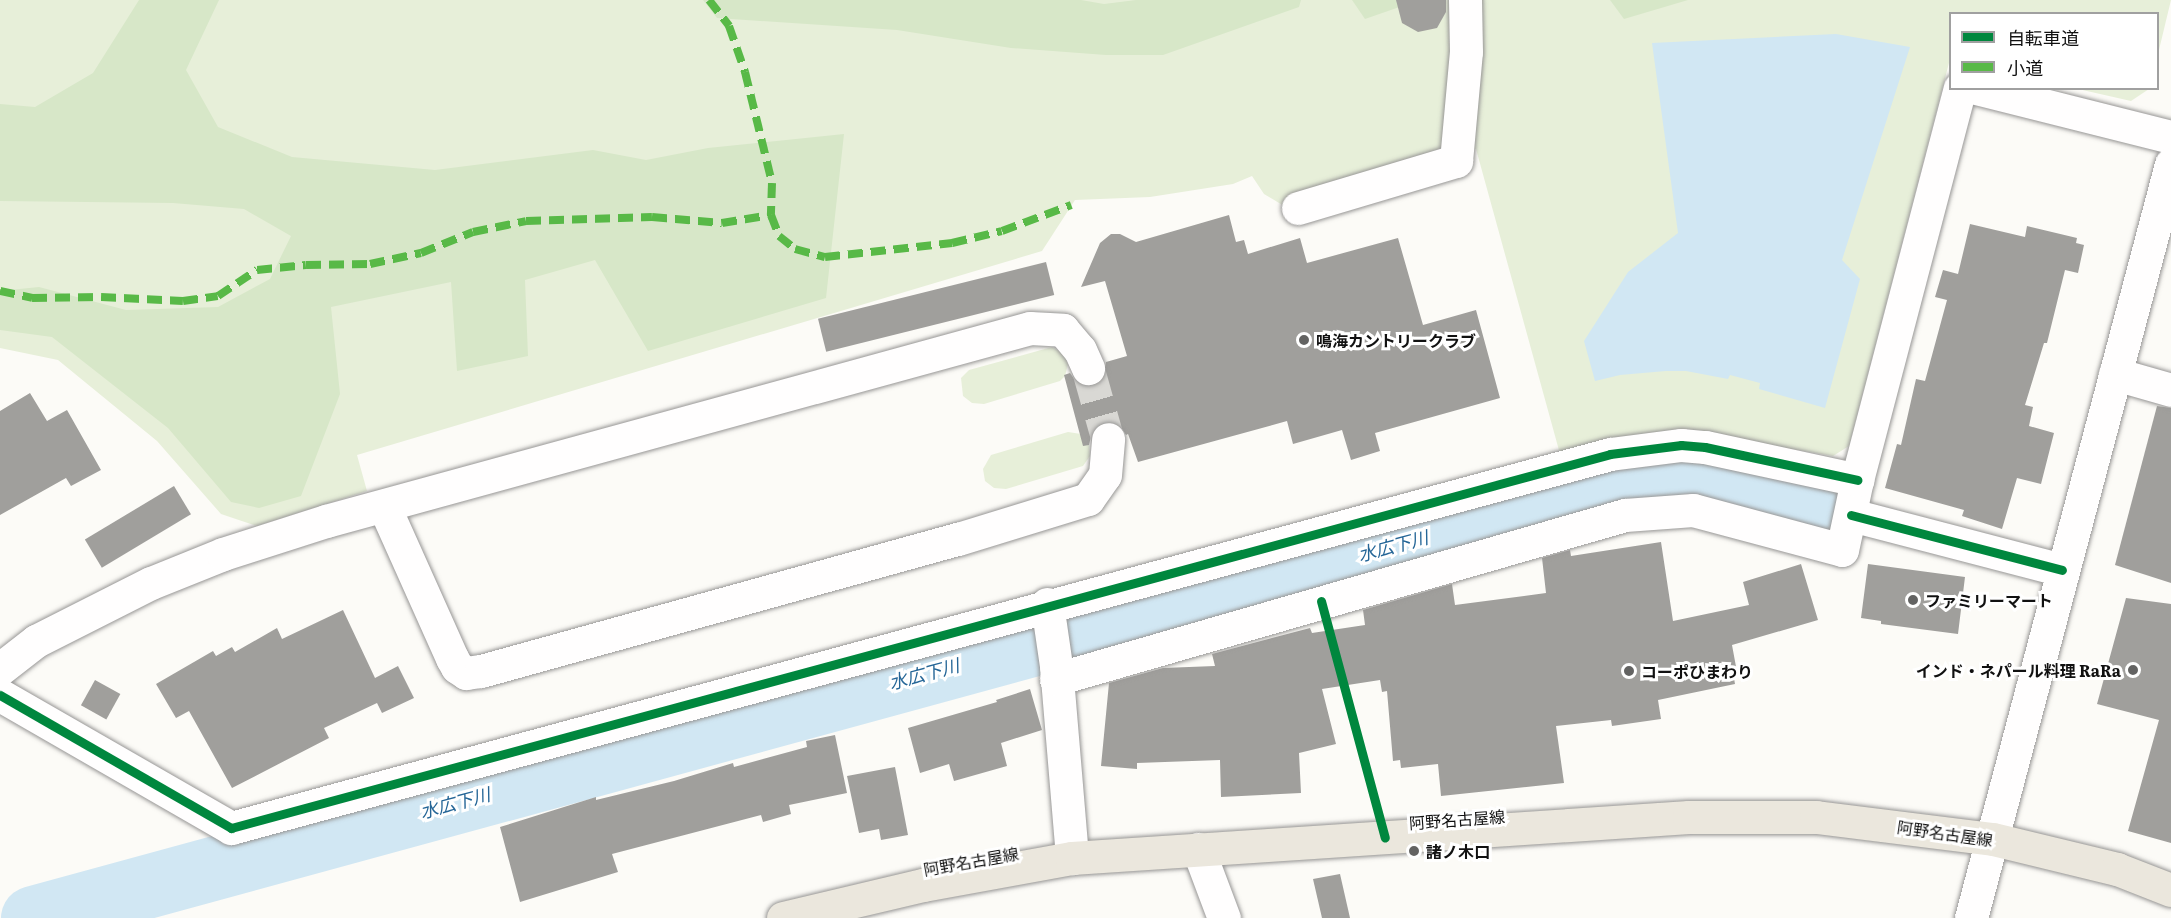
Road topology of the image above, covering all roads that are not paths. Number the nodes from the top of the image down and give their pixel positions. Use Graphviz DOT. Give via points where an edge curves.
graph roads {
  1 [pos="1465,0"];
  2 [pos="1959,90"];
  3 [pos="1984,90"];
  4 [pos="2171,137"];
  5 [pos="2171,164"];
  6 [pos="1298,208"];
  7 [pos="1088,368"];
  8 [pos="2115,374"];
  9 [pos="2171,390"];
  10 [pos="1108,440"];
  11 [pos="1857,480"];
  12 [pos="384,506"];
  13 [pos="1851,515"];
  14 [pos="2062,570"];
  15 [pos="1048,610"];
  16 [pos="0,669"];
  17 [pos="1056,672"];
  18 [pos="0,695"];
  19 [pos="1993,838"];
  20 [pos="1198,849"];
  21 [pos="1072,858"];
  22 [pos="2171,890"];
  23 [pos="783,918"];
  24 [pos="1224,918"];
  25 [pos="1971,918"];
  1 -- 6 [label="street" via="1466,52 1456,161"];
  2 -- 11 [label="street"];
  3 -- 4 [label="street"];
  5 -- 8 [label="street"];
  7 -- 12 [label="street" via="1080,350 1063,330 1030,328"];
  8 -- 9 [label="street"];
  8 -- 14 [label="street"];
  10 -- 12 [label="street" via="1105,475 1088,499 958,539 466,673 452,658"];
  11 -- 13 [label="street"];
  11 -- 15 [label="street" via="1705,447 1681,445 1610,454"];
  12 -- 16 [label="street" via="223,554 151,583 36,641"];
  13 -- 14 [label="street"];
  13 -- 17 [label="street" via="1842,550 1694,510 1626,515"];
  14 -- 19 [label="street"];
  15 -- 17 [label="street"];
  15 -- 18 [label="street" via="231,828"];
  17 -- 21 [label="street"];
  19 -- 20 [label="main road, 阿野名古屋線" via="1816,817 1689,817"];
  19 -- 22 [label="main road, 阿野名古屋線" via="2117,869"];
  19 -- 25 [label="street"];
  20 -- 21 [label="main road, 阿野名古屋線"];
  20 -- 24 [label="street"];
  21 -- 23 [label="main road, 阿野名古屋線" via="923,885"];
}
